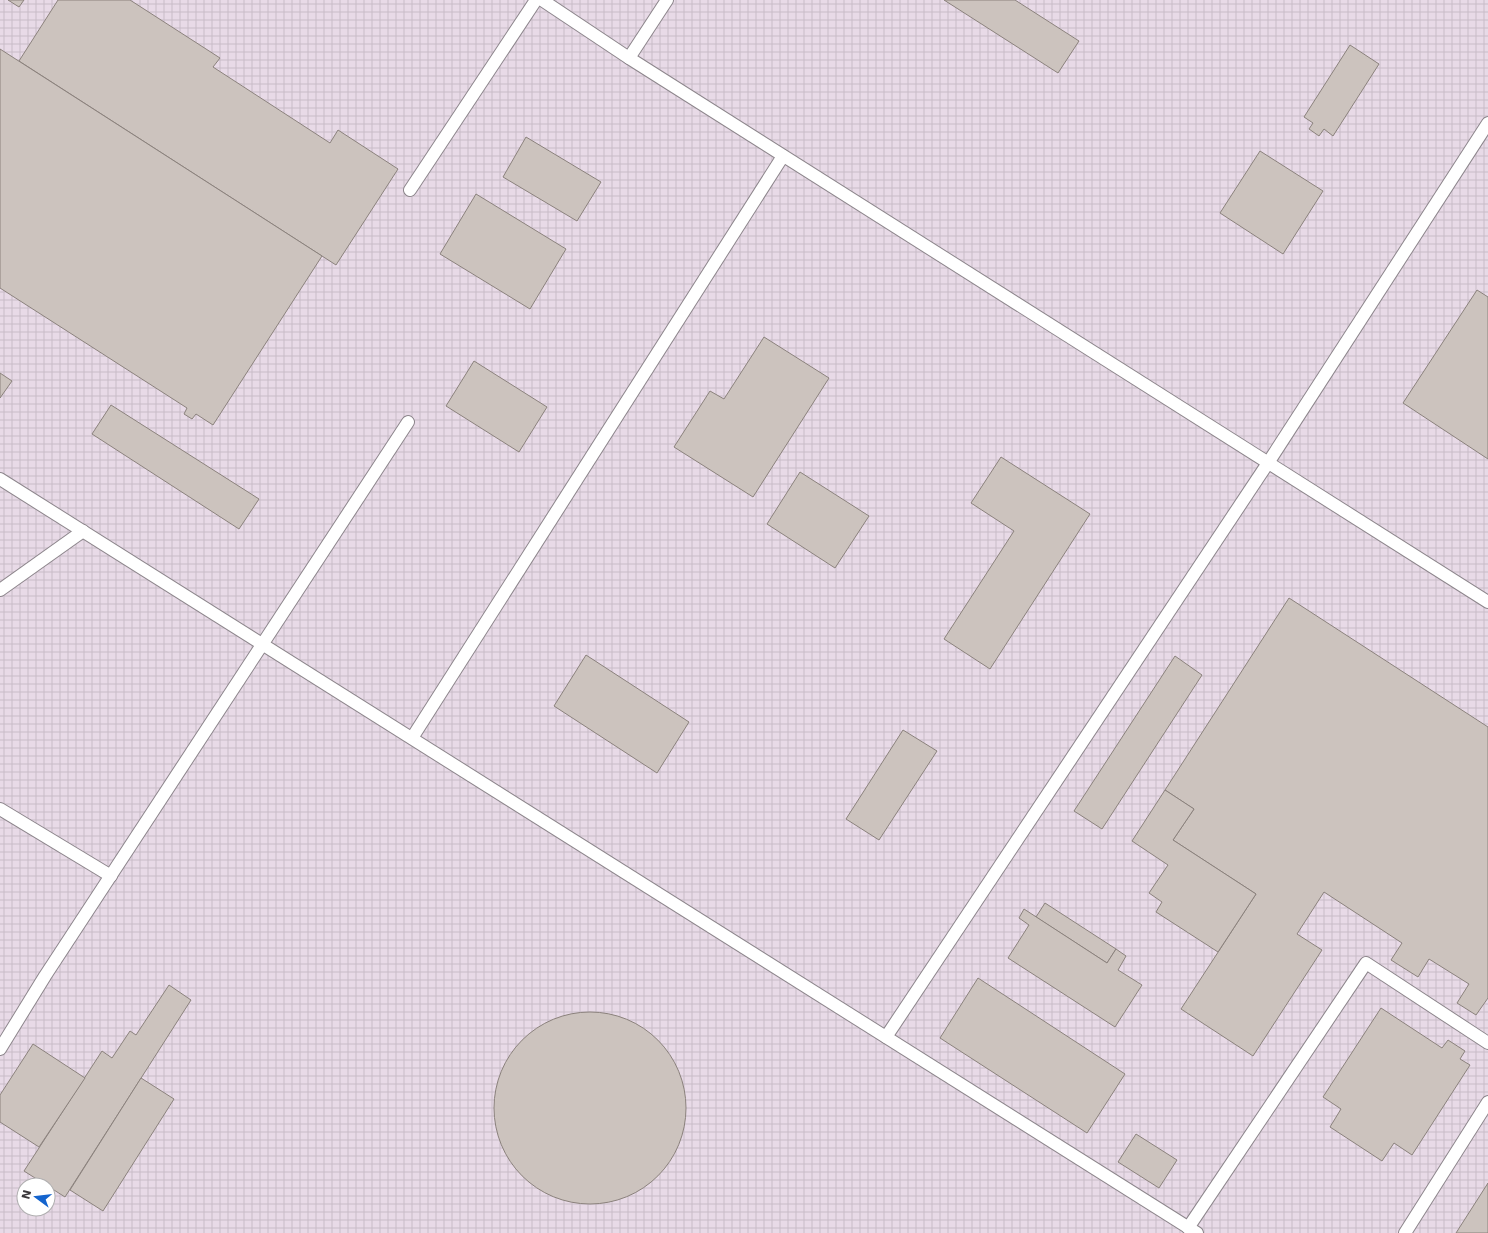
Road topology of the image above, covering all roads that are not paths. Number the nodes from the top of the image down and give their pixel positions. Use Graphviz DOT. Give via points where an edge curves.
graph roads {
  1 [pos="536,0"];
  2 [pos="542,0"];
  3 [pos="666,0"];
  4 [pos="629,58"];
  5 [pos="1488,122"];
  6 [pos="783,156"];
  7 [pos="410,190"];
  8 [pos="408,422"];
  9 [pos="1268,463"];
  10 [pos="0,479"];
  11 [pos="83,531"];
  12 [pos="0,590"];
  13 [pos="1488,602"];
  14 [pos="264,645"];
  15 [pos="412,738"];
  16 [pos="0,809"];
  17 [pos="111,876"];
  18 [pos="886,1037"];
  19 [pos="1488,1043"];
  20 [pos="0,1049"];
  21 [pos="1488,1102"];
  22 [pos="1193,1230"];
  23 [pos="1405,1233"];
  1 -- 7 [label="lane"];
  2 -- 4 [label="lane"];
  3 -- 4 [label="lane"];
  4 -- 6 [label="lane"];
  5 -- 9 [label="lane"];
  6 -- 9 [label="lane"];
  6 -- 15 [label="lane"];
  8 -- 14 [label="lane"];
  9 -- 13 [label="lane"];
  9 -- 18 [label="lane"];
  10 -- 11 [label="lane"];
  11 -- 12 [label="lane"];
  11 -- 14 [label="lane"];
  14 -- 15 [label="lane"];
  14 -- 17 [label="lane"];
  15 -- 18 [label="lane"];
  16 -- 17 [label="lane"];
  17 -- 20 [label="lane"];
  18 -- 22 [label="lane"];
  19 -- 22 [label="lane" via="1366,963"];
  21 -- 23 [label="lane"];
}
